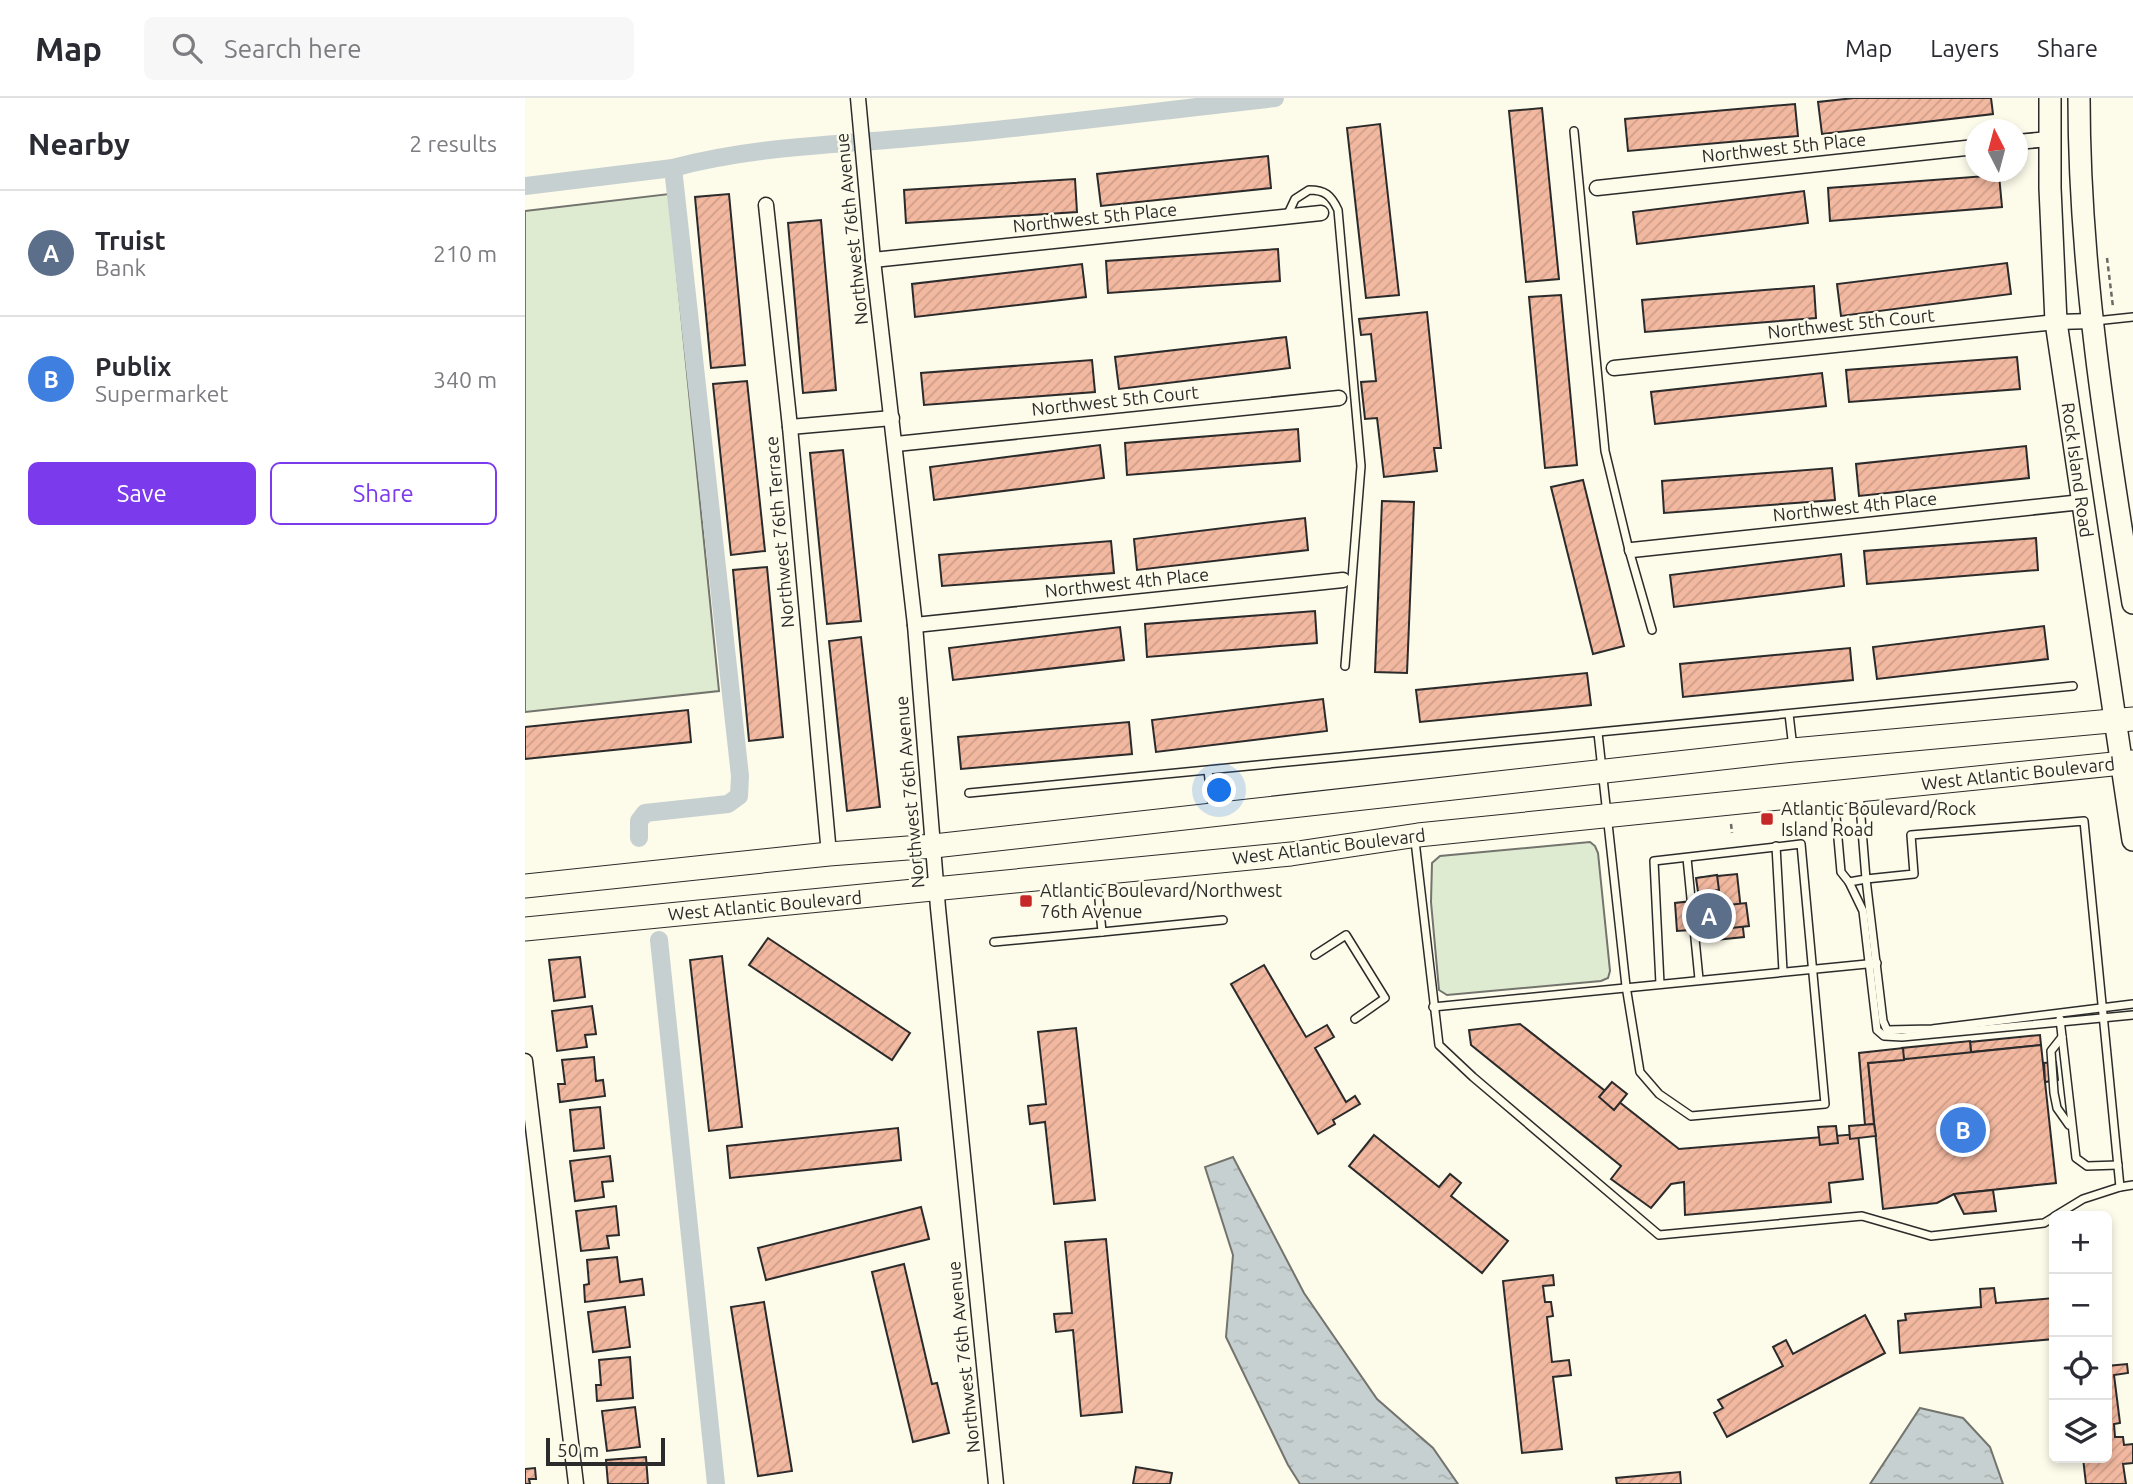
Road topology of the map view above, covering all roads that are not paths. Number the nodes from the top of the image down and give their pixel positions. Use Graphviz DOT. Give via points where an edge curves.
graph roads {
  1 [pos="858,98"];
  2 [pos="2050,98"];
  3 [pos="2079,98"];
  4 [pos="1574,131"];
  5 [pos="2049,139"];
  6 [pos="2028,141"];
  7 [pos="1965,148"];
  8 [pos="1597,188"];
  9 [pos="1580,191"];
  10 [pos="767,205"];
  11 [pos="1321,213"];
  12 [pos="1287,217"];
  13 [pos="873,260"];
  14 [pos="2133,317"];
  15 [pos="2093,321"];
  16 [pos="2056,323"];
  17 [pos="1613,368"];
  18 [pos="1597,369"];
  19 [pos="1354,393"];
  20 [pos="1339,398"];
  21 [pos="892,418"];
  22 [pos="790,427"];
  23 [pos="896,444"];
  24 [pos="2082,502"];
  25 [pos="1631,550"];
  26 [pos="1348,579"];
  27 [pos="2133,603"];
  28 [pos="915,625"];
  29 [pos="1652,630"];
  30 [pos="1345,666"];
  31 [pos="2073,685"];
  32 [pos="1789,714"];
  33 [pos="2124,720"];
  34 [pos="1598,733"];
  35 [pos="1793,750"];
  36 [pos="2127,762"];
  37 [pos="1208,771"];
  38 [pos="1601,771"];
  39 [pos="1859,792"];
  40 [pos="969,793"];
  41 [pos="1834,794"];
  42 [pos="1214,815"];
  43 [pos="1607,816"];
  44 [pos="1414,836"];
  45 [pos="2133,840"];
  46 [pos="934,846"];
  47 [pos="1776,846"];
  48 [pos="829,854"];
  49 [pos="1687,858"];
  50 [pos="1096,873"];
  51 [pos="1867,879"];
  52 [pos="1849,882"];
  53 [pos="525,886"];
  54 [pos="936,890"];
  55 [pos="1223,920"];
  56 [pos="525,929"];
  57 [pos="1103,932"];
  58 [pos="994,942"];
  59 [pos="1315,955"];
  60 [pos="1877,962"];
  61 [pos="1812,969"];
  62 [pos="1783,971"];
  63 [pos="1699,979"];
  64 [pos="1660,984"];
  65 [pos="1626,986"];
  66 [pos="2133,1004"];
  67 [pos="1433,1007"];
  68 [pos="2133,1015"];
  69 [pos="2060,1017"];
  70 [pos="1355,1019"];
  71 [pos="2062,1037"];
  72 [pos="525,1061"];
  73 [pos="2071,1129"];
  74 [pos="2118,1165"];
  75 [pos="2133,1185"];
  76 [pos="2120,1187"];
  77 [pos="2063,1211"];
  78 [pos="2049,1220"];
  79 [pos="576,1484"];
  80 [pos="996,1484"];
  1 -- 13 [label="street, Northwest 76th Avenue"];
  2 -- 5 [label="main road, Rock Island Road"];
  3 -- 15 [label="main road, Rock Island Road"];
  4 -- 9 [label="lane"];
  5 -- 6 [label="street"];
  5 -- 16 [label="main road, Rock Island Road"];
  7 -- 8 [label="street, Northwest 5th Place"];
  8 -- 9 [label="lane"];
  9 -- 18 [label="lane"];
  10 -- 22 [label="street, Northwest 76th Terrace"];
  11 -- 12 [label="street, Northwest 5th Place"];
  12 -- 13 [label="street, Northwest 5th Place"];
  12 -- 19 [label="lane" via="1295,199 1309,190 1327,193 1338,210"];
  13 -- 21 [label="street, Northwest 76th Avenue"];
  14 -- 15 [label="lane"];
  15 -- 16 [label="street, Northwest 5th Court"];
  15 -- 27 [label="main road, Rock Island Road"];
  16 -- 17 [label="street, Northwest 5th Court"];
  16 -- 24 [label="main road, Rock Island Road"];
  17 -- 18 [label="lane"];
  18 -- 25 [label="lane" via="1605,451"];
  19 -- 20 [label="lane"];
  19 -- 26 [label="lane" via="1361,466"];
  20 -- 23 [label="street, Northwest 5th Court"];
  21 -- 22 [label="street"];
  21 -- 23 [label="street, Northwest 76th Avenue"];
  22 -- 48 [label="street, Northwest 76th Terrace"];
  23 -- 28 [label="street, Northwest 76th Avenue"];
  24 -- 25 [label="street, Northwest 4th Place"];
  24 -- 33 [label="main road, Rock Island Road"];
  25 -- 29 [label="lane"];
  26 -- 28 [label="street, Northwest 4th Place"];
  26 -- 30 [label="lane"];
  28 -- 46 [label="street, Northwest 76th Avenue"];
  31 -- 32 [label="lane"];
  32 -- 34 [label="lane"];
  32 -- 35 [label="lane"];
  33 -- 35 [label="main road"];
  33 -- 36 [label="main road, Rock Island Road"];
  34 -- 37 [label="lane"];
  34 -- 38 [label="lane"];
  35 -- 38 [label="main road"];
  36 -- 39 [label="main road, West Atlantic Boulevard"];
  36 -- 45 [label="main road, Rock Island Road"];
  37 -- 40 [label="lane"];
  37 -- 42 [label="lane"];
  38 -- 42 [label="main road"];
  38 -- 43 [label="lane"];
  39 -- 41 [label="main road, West Atlantic Boulevard"];
  39 -- 51 [label="lane"];
  41 -- 43 [label="main road, West Atlantic Boulevard"];
  41 -- 52 [label="lane" via="1841,872"];
  42 -- 46 [label="main road"];
  43 -- 50 [label="main road, West Atlantic Boulevard"];
  43 -- 65 [label="lane"];
  44 -- 67 [label="lane"];
  46 -- 48 [label="main road"];
  46 -- 54 [label="street, Northwest 76th Avenue"];
  47 -- 49 [label="lane"];
  47 -- 61 [label="lane" via="1801,844"];
  47 -- 62 [label="lane"];
  48 -- 53 [label="main road"];
  49 -- 63 [label="lane"];
  49 -- 64 [label="lane" via="1654,861"];
  50 -- 54 [label="main road, West Atlantic Boulevard"];
  50 -- 57 [label="lane"];
  51 -- 52 [label="lane"];
  51 -- 60 [label="lane"];
  51 -- 76 [label="lane" via="1914,874 1911,835 2084,821"];
  52 -- 68 [label="lane" via="1863,911 1877,1030 1884,1036"];
  54 -- 56 [label="main road, West Atlantic Boulevard"];
  54 -- 80 [label="street, Northwest 76th Avenue"];
  55 -- 57 [label="lane"];
  57 -- 58 [label="lane"];
  59 -- 70 [label="lane" via="1346,935 1385,998"];
  60 -- 61 [label="lane"];
  60 -- 66 [label="lane" via="1887,1030 1932,1029"];
  61 -- 62 [label="lane"];
  61 -- 65 [label="lane" via="1825,1104 1691,1116 1659,1094 1640,1073"];
  62 -- 63 [label="lane"];
  63 -- 64 [label="lane"];
  64 -- 65 [label="lane"];
  65 -- 67 [label="lane"];
  67 -- 78 [label="lane" via="1439,1045 1659,1236 1863,1216 1931,1236"];
  69 -- 71 [label="lane"];
  71 -- 73 [label="lane"];
  71 -- 73 [label="lane" via="2051,1051 2054,1093 2057,1108"];
  72 -- 79 [label="street"];
  73 -- 74 [label="lane" via="2075,1158 2087,1166"];
  75 -- 76 [label="lane"];
  76 -- 77 [label="lane"];
}
